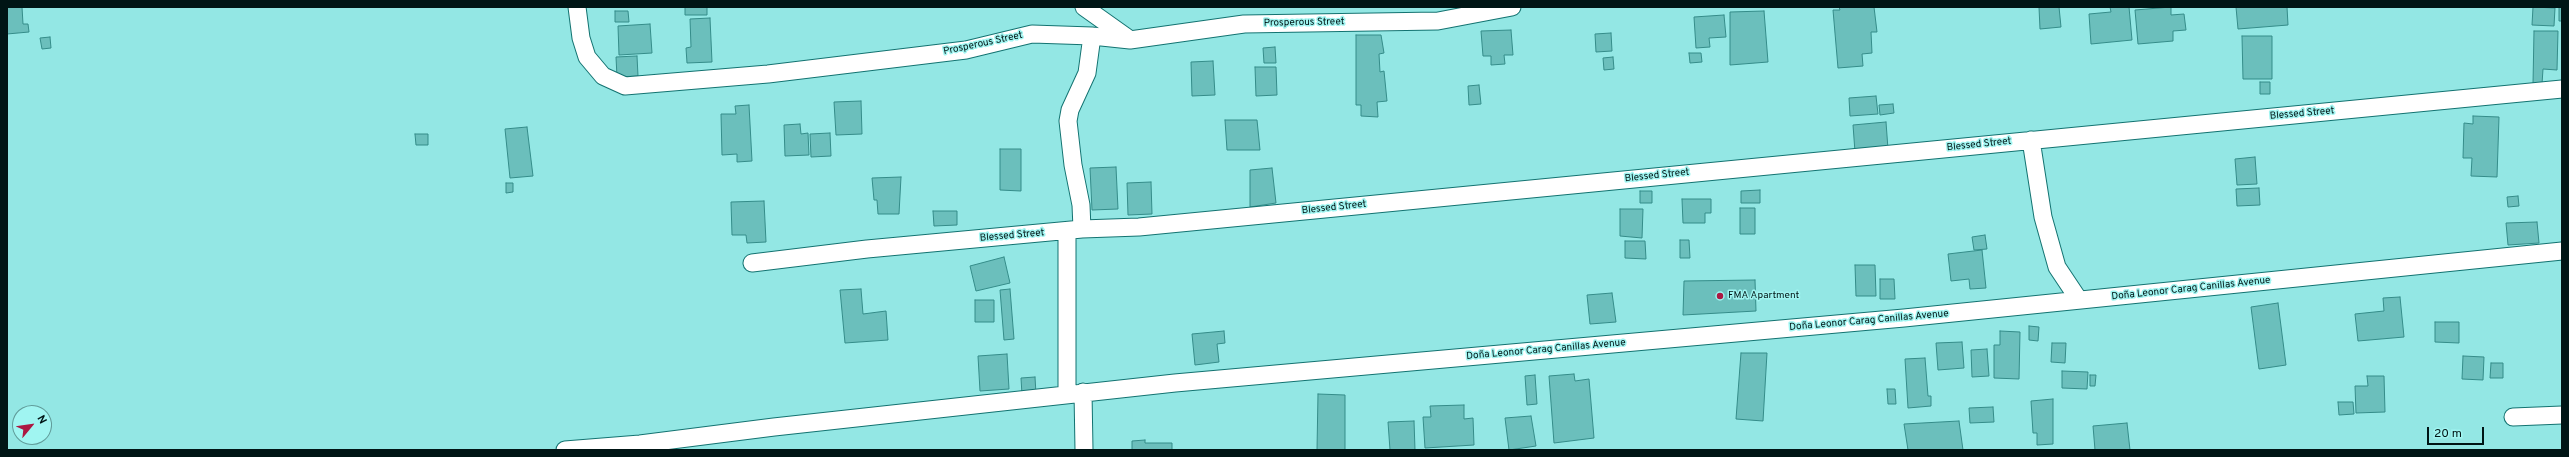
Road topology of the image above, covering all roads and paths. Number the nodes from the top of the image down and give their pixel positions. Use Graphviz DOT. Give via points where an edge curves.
graph roads {
  1 [pos="577,7"];
  2 [pos="1084,7"];
  3 [pos="1512,7"];
  4 [pos="1092,36"];
  5 [pos="1130,40"];
  6 [pos="2562,89"];
  7 [pos="2031,140"];
  8 [pos="1074,230"];
  9 [pos="2562,251"];
  10 [pos="752,264"];
  11 [pos="2079,300"];
  12 [pos="1075,393"];
  13 [pos="2562,415"];
  14 [pos="2513,417"];
  15 [pos="565,450"];
  16 [pos="1084,450"];
  1 -- 4 [label="street, Prosperous Street" via="581,38 587,57 602,76 625,86 768,74 966,50 1032,34"];
  2 -- 5 [label="street"];
  3 -- 5 [label="street, Prosperous Street" via="1438,21 1244,24"];
  4 -- 5 [label="street, Prosperous Street"];
  4 -- 8 [label="street" via="1087,73 1070,110 1068,121 1081,205"];
  6 -- 7 [label="street, Blessed Street"];
  7 -- 8 [label="street, Blessed Street" via="1139,227"];
  7 -- 11 [label="street" via="2043,217 2057,266"];
  8 -- 10 [label="street, Blessed Street" via="867,249"];
  8 -- 12 [label="street"];
  9 -- 11 [label="street, Doña Leonor Carag Canillas Avenue"];
  11 -- 12 [label="street, Doña Leonor Carag Canillas Avenue"];
  12 -- 15 [label="street, Doña Leonor Carag Canillas Avenue" via="640,444"];
  12 -- 16 [label="street"];
  13 -- 14 [label="street"];
}
